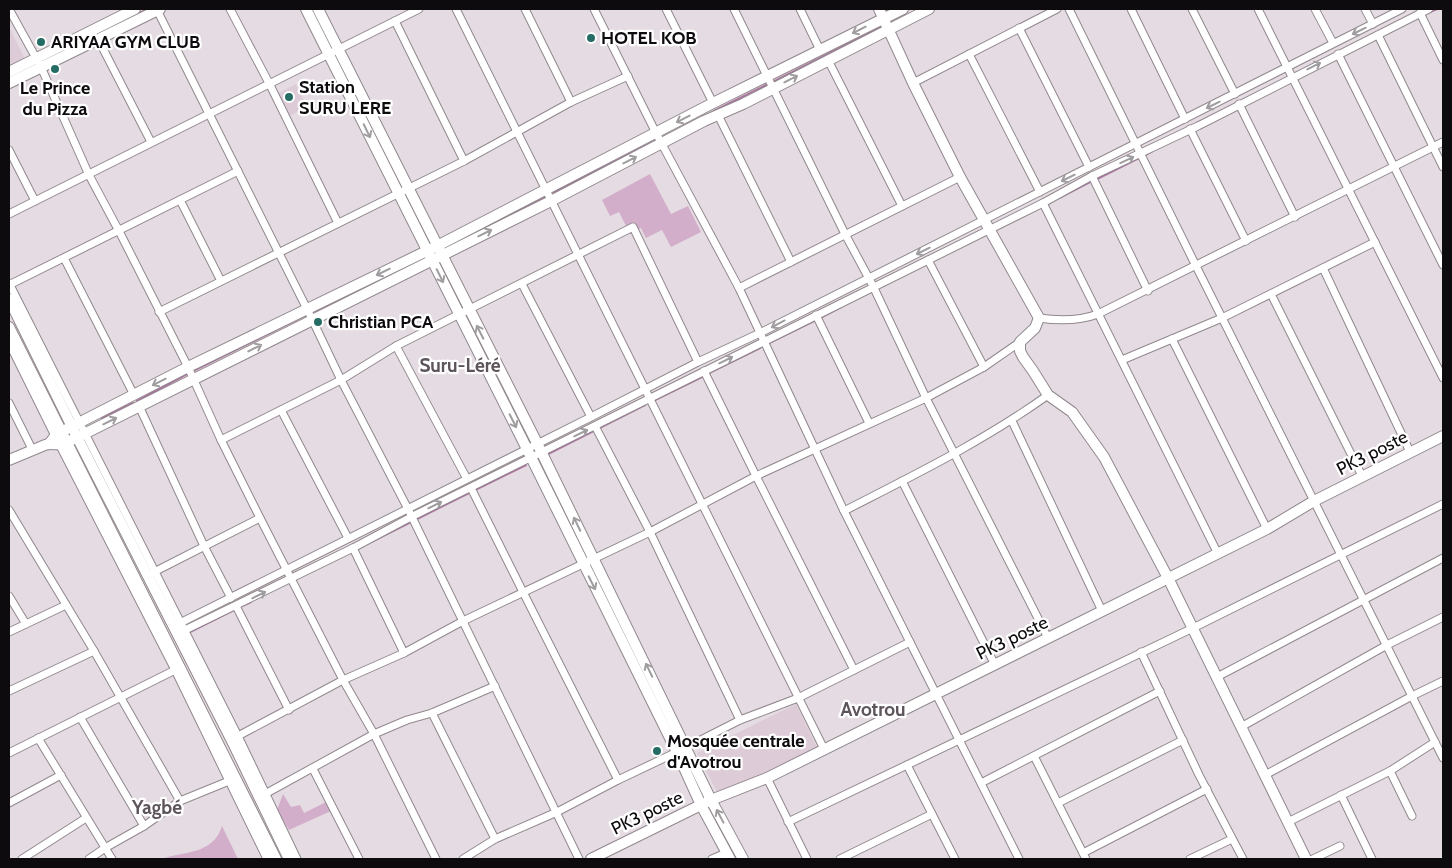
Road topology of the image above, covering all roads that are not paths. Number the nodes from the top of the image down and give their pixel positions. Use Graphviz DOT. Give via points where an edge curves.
graph roads {
  1 [pos="9,9"];
  2 [pos="135,9"];
  3 [pos="158,9"];
  4 [pos="230,9"];
  5 [pos="306,9"];
  6 [pos="318,9"];
  7 [pos="419,9"];
  8 [pos="456,9"];
  9 [pos="525,9"];
  10 [pos="594,9"];
  11 [pos="666,9"];
  12 [pos="734,9"];
  13 [pos="800,9"];
  14 [pos="903,9"];
  15 [pos="929,9"];
  16 [pos="1057,9"];
  17 [pos="1069,9"];
  18 [pos="1131,9"];
  19 [pos="1192,9"];
  20 [pos="1258,9"];
  21 [pos="1315,9"];
  22 [pos="1365,9"];
  23 [pos="1402,9"];
  24 [pos="1429,9"];
  25 [pos="881,13"];
  26 [pos="1420,13"];
  27 [pos="395,21"];
  28 [pos="1373,24"];
  29 [pos="889,28"];
  30 [pos="1019,28"];
  31 [pos="1378,35"];
  32 [pos="98,39"];
  33 [pos="1333,44"];
  34 [pos="820,50"];
  35 [pos="334,52"];
  36 [pos="969,54"];
  37 [pos="1338,54"];
  38 [pos="828,60"];
  39 [pos="1443,60"];
  40 [pos="38,63"];
  41 [pos="1288,67"];
  42 [pos="9,72"];
  43 [pos="628,76"];
  44 [pos="768,77"];
  45 [pos="1292,77"];
  46 [pos="9,83"];
  47 [pos="913,83"];
  48 [pos="270,85"];
  49 [pos="773,88"];
  50 [pos="1235,94"];
  51 [pos="571,102"];
  52 [pos="714,103"];
  53 [pos="1239,104"];
  54 [pos="210,114"];
  55 [pos="718,115"];
  56 [pos="1192,115"];
  57 [pos="1185,119"];
  58 [pos="1198,126"];
  59 [pos="1190,130"];
  60 [pos="518,132"];
  61 [pos="656,133"];
  62 [pos="151,142"];
  63 [pos="1443,142"];
  64 [pos="662,144"];
  65 [pos="1136,144"];
  66 [pos="1434,147"];
  67 [pos="9,150"];
  68 [pos="1141,154"];
  69 [pos="464,160"];
  70 [pos="1443,166"];
  71 [pos="1089,167"];
  72 [pos="1394,167"];
  73 [pos="238,172"];
  74 [pos="89,175"];
  75 [pos="1092,176"];
  76 [pos="960,177"];
  77 [pos="408,188"];
  78 [pos="546,190"];
  79 [pos="1349,190"];
  80 [pos="398,192"];
  81 [pos="1040,192"];
  82 [pos="180,200"];
  83 [pos="35,201"];
  84 [pos="551,201"];
  85 [pos="1043,203"];
  86 [pos="902,206"];
  87 [pos="9,214"];
  88 [pos="1295,217"];
  89 [pos="338,223"];
  90 [pos="986,224"];
  91 [pos="119,231"];
  92 [pos="845,234"];
  93 [pos="1246,241"];
  94 [pos="1375,242"];
  95 [pos="280,253"];
  96 [pos="434,253"];
  97 [pos="579,254"];
  98 [pos="64,258"];
  99 [pos="928,260"];
  100 [pos="791,262"];
  101 [pos="1443,265"];
  102 [pos="1196,266"];
  103 [pos="1322,268"];
  104 [pos="869,278"];
  105 [pos="221,281"];
  106 [pos="9,284"];
  107 [pos="522,284"];
  108 [pos="873,286"];
  109 [pos="739,288"];
  110 [pos="1148,291"];
  111 [pos="1271,294"];
  112 [pos="9,299"];
  113 [pos="307,309"];
  114 [pos="468,309"];
  115 [pos="159,312"];
  116 [pos="1098,314"];
  117 [pos="816,315"];
  118 [pos="459,316"];
  119 [pos="1039,318"];
  120 [pos="1222,318"];
  121 [pos="312,319"];
  122 [pos="9,326"];
  123 [pos="760,333"];
  124 [pos="1172,339"];
  125 [pos="764,341"];
  126 [pos="1020,342"];
  127 [pos="9,343"];
  128 [pos="396,346"];
  129 [pos="1122,360"];
  130 [pos="698,362"];
  131 [pos="188,367"];
  132 [pos="984,367"];
  133 [pos="704,371"];
  134 [pos="1443,378"];
  135 [pos="194,379"];
  136 [pos="341,380"];
  137 [pos="645,390"];
  138 [pos="1048,395"];
  139 [pos="134,396"];
  140 [pos="650,398"];
  141 [pos="926,398"];
  142 [pos="9,402"];
  143 [pos="139,406"];
  144 [pos="281,410"];
  145 [pos="591,417"];
  146 [pos="1012,421"];
  147 [pos="869,423"];
  148 [pos="76,425"];
  149 [pos="595,426"];
  150 [pos="81,435"];
  151 [pos="1443,436"];
  152 [pos="58,440"];
  153 [pos="221,440"];
  154 [pos="539,448"];
  155 [pos="32,449"];
  156 [pos="815,449"];
  157 [pos="1410,452"];
  158 [pos="529,453"];
  159 [pos="955,454"];
  160 [pos="9,460"];
  161 [pos="756,476"];
  162 [pos="1362,476"];
  163 [pos="467,479"];
  164 [pos="902,482"];
  165 [pos="472,488"];
  166 [pos="1314,501"];
  167 [pos="1443,504"];
  168 [pos="703,505"];
  169 [pos="408,509"];
  170 [pos="9,510"];
  171 [pos="844,511"];
  172 [pos="411,517"];
  173 [pos="260,518"];
  174 [pos="1267,529"];
  175 [pos="650,532"];
  176 [pos="348,538"];
  177 [pos="204,546"];
  178 [pos="353,548"];
  179 [pos="1218,554"];
  180 [pos="1342,555"];
  181 [pos="594,558"];
  182 [pos="1443,558"];
  183 [pos="583,565"];
  184 [pos="288,570"];
  185 [pos="154,572"];
  186 [pos="292,578"];
  187 [pos="1168,578"];
  188 [pos="522,592"];
  189 [pos="9,596"];
  190 [pos="231,598"];
  191 [pos="1364,599"];
  192 [pos="66,605"];
  193 [pos="236,606"];
  194 [pos="1102,611"];
  195 [pos="1443,617"];
  196 [pos="463,621"];
  197 [pos="180,623"];
  198 [pos="26,624"];
  199 [pos="1193,628"];
  200 [pos="183,631"];
  201 [pos="9,632"];
  202 [pos="1048,638"];
  203 [pos="910,642"];
  204 [pos="1387,645"];
  205 [pos="94,651"];
  206 [pos="1141,652"];
  207 [pos="404,653"];
  208 [pos="994,665"];
  209 [pos="175,670"];
  210 [pos="854,670"];
  211 [pos="1217,677"];
  212 [pos="343,680"];
  213 [pos="1443,681"];
  214 [pos="495,686"];
  215 [pos="9,691"];
  216 [pos="1160,691"];
  217 [pos="936,694"];
  218 [pos="1412,696"];
  219 [pos="121,697"];
  220 [pos="798,698"];
  221 [pos="289,710"];
  222 [pos="432,713"];
  223 [pos="80,717"];
  224 [pos="740,720"];
  225 [pos="1241,727"];
  226 [pos="374,734"];
  227 [pos="238,736"];
  228 [pos="38,738"];
  229 [pos="959,740"];
  230 [pos="1183,740"];
  231 [pos="1435,742"];
  232 [pos="687,747"];
  233 [pos="824,749"];
  234 [pos="677,752"];
  235 [pos="9,753"];
  236 [pos="1034,756"];
  237 [pos="1443,758"];
  238 [pos="908,765"];
  239 [pos="314,769"];
  240 [pos="1390,771"];
  241 [pos="61,774"];
  242 [pos="1265,775"];
  243 [pos="767,778"];
  244 [pos="618,780"];
  245 [pos="229,781"];
  246 [pos="981,783"];
  247 [pos="1207,789"];
  248 [pos="265,794"];
  249 [pos="1341,795"];
  250 [pos="711,800"];
  251 [pos="180,801"];
  252 [pos="9,803"];
  253 [pos="1058,803"];
  254 [pos="701,805"];
  255 [pos="557,812"];
  256 [pos="932,814"];
  257 [pos="1412,816"];
  258 [pos="86,818"];
  259 [pos="788,822"];
  260 [pos="1288,822"];
  261 [pos="144,826"];
  262 [pos="1232,839"];
  263 [pos="495,840"];
  264 [pos="1340,846"];
  265 [pos="105,848"];
  266 [pos="728,856"];
  267 [pos="1085,856"];
  268 [pos="22,859"];
  269 [pos="89,859"];
  270 [pos="112,859"];
  271 [pos="267,859"];
  272 [pos="276,859"];
  273 [pos="289,859"];
  274 [pos="297,859"];
  275 [pos="359,859"];
  276 [pos="436,859"];
  277 [pos="464,859"];
  278 [pos="580,859"];
  279 [pos="591,859"];
  280 [pos="712,859"];
  281 [pos="743,859"];
  282 [pos="807,859"];
  283 [pos="840,859"];
  284 [pos="955,859"];
  285 [pos="1019,859"];
  286 [pos="1190,859"];
  287 [pos="1243,859"];
  288 [pos="1306,859"];
  289 [pos="1313,859"];
  290 [pos="1372,859"];
  1 -- 40 [label="street"];
  2 -- 40 [label="street"];
  3 -- 32 [label="street"];
  3 -- 54 [label="street"];
  4 -- 48 [label="street"];
  5 -- 35 [label="street"];
  6 -- 35 [label="street"];
  7 -- 27 [label="street"];
  8 -- 60 [label="street"];
  9 -- 51 [label="street"];
  10 -- 43 [label="street"];
  11 -- 52 [label="street"];
  12 -- 44 [label="street"];
  13 -- 34 [label="street"];
  14 -- 25 [label="street"];
  15 -- 29 [label="street"];
  16 -- 30 [label="street"];
  17 -- 65 [label="street"];
  18 -- 57 [label="street"];
  19 -- 50 [label="street"];
  20 -- 41 [label="street"];
  21 -- 33 [label="street"];
  22 -- 28 [label="street"];
  23 -- 28 [label="street"];
  24 -- 26 [label="street"];
  25 -- 29 [label="street"];
  25 -- 34 [label="street, one-way"];
  26 -- 31 [label="street"];
  26 -- 39 [label="street"];
  27 -- 35 [label="street"];
  27 -- 69 [label="street"];
  28 -- 33 [label="street, one-way"];
  29 -- 38 [label="street"];
  29 -- 47 [label="street"];
  30 -- 36 [label="street"];
  30 -- 71 [label="street"];
  31 -- 37 [label="street"];
  31 -- 66 [label="street"];
  32 -- 40 [label="street"];
  32 -- 62 [label="street"];
  33 -- 41 [label="street"];
  34 -- 44 [label="street"];
  35 -- 48 [label="street"];
  35 -- 77 [label="street"];
  35 -- 80 [label="street, one-way"];
  36 -- 47 [label="street"];
  36 -- 81 [label="street"];
  45 -- 37 [label="street, one-way"];
  37 -- 72 [label="street"];
  49 -- 38 [label="street, one-way"];
  38 -- 86 [label="street"];
  40 -- 42 [label="street"];
  40 -- 46 [label="street"];
  40 -- 74 [label="street"];
  41 -- 45 [label="street"];
  41 -- 50 [label="street"];
  43 -- 51 [label="street"];
  43 -- 61 [label="street"];
  44 -- 49 [label="street"];
  44 -- 52 [label="street"];
  45 -- 53 [label="street"];
  45 -- 79 [label="street"];
  47 -- 76 [label="street"];
  48 -- 54 [label="street"];
  48 -- 89 [label="street"];
  49 -- 55 [label="street"];
  49 -- 92 [label="street"];
  50 -- 56 [label="street, one-way"];
  51 -- 60 [label="street"];
  52 -- 61 [label="street, one-way"];
  53 -- 58 [label="street"];
  53 -- 88 [label="street"];
  54 -- 62 [label="street"];
  54 -- 73 [label="street"];
  55 -- 64 [label="street"];
  55 -- 100 [label="street"];
  56 -- 57 [label="street"];
  56 -- 58 [label="street"];
  57 -- 65 [label="street"];
  58 -- 59 [label="street"];
  59 -- 68 [label="street"];
  59 -- 93 [label="street"];
  60 -- 69 [label="street"];
  60 -- 78 [label="street"];
  61 -- 64 [label="street"];
  61 -- 78 [label="street"];
  62 -- 74 [label="street"];
  63 -- 66 [label="street"];
  84 -- 64 [label="street, one-way"];
  64 -- 109 [label="street"];
  65 -- 68 [label="street"];
  65 -- 71 [label="street"];
  66 -- 70 [label="street"];
  66 -- 72 [label="street"];
  67 -- 83 [label="street"];
  75 -- 68 [label="street, one-way"];
  68 -- 102 [label="street"];
  69 -- 77 [label="street"];
  71 -- 81 [label="street, one-way"];
  72 -- 79 [label="street"];
  72 -- 101 [label="street"];
  73 -- 82 [label="street"];
  73 -- 95 [label="street"];
  74 -- 83 [label="street"];
  74 -- 91 [label="street"];
  75 -- 85 [label="street"];
  75 -- 110 [label="street"];
  76 -- 86 [label="street"];
  76 -- 90 [label="street"];
  77 -- 80 [label="street"];
  77 -- 96 [label="street"];
  78 -- 84 [label="street"];
  78 -- 96 [label="street"];
  79 -- 88 [label="street"];
  79 -- 94 [label="street"];
  80 -- 89 [label="street"];
  80 -- 96 [label="street"];
  81 -- 90 [label="street"];
  82 -- 91 [label="street"];
  82 -- 105 [label="street"];
  83 -- 87 [label="street"];
  96 -- 84 [label="street, one-way"];
  84 -- 97 [label="street"];
  85 -- 90 [label="street"];
  85 -- 116 [label="street"];
  86 -- 92 [label="street"];
  88 -- 93 [label="street"];
  89 -- 95 [label="street"];
  90 -- 99 [label="street"];
  90 -- 104 [label="street, one-way"];
  90 -- 119 [label="street"];
  91 -- 98 [label="street"];
  91 -- 115 [label="street"];
  92 -- 100 [label="street"];
  92 -- 104 [label="street"];
  93 -- 102 [label="street"];
  94 -- 103 [label="street"];
  94 -- 134 [label="street"];
  95 -- 105 [label="street"];
  95 -- 113 [label="street"];
  96 -- 113 [label="street, one-way"];
  96 -- 114 [label="street"];
  96 -- 118 [label="street, one-way"];
  96 -- 121 [label="street"];
  97 -- 107 [label="street"];
  97 -- 130 [label="street" via="633,227"];
  97 -- 137 [label="street"];
  98 -- 106 [label="street"];
  98 -- 139 [label="street"];
  99 -- 108 [label="street"];
  99 -- 132 [label="street"];
  100 -- 109 [label="street"];
  102 -- 110 [label="street"];
  102 -- 120 [label="street"];
  103 -- 111 [label="street"];
  103 -- 157 [label="street"];
  104 -- 108 [label="street"];
  104 -- 123 [label="street, one-way"];
  105 -- 115 [label="street"];
  106 -- 148 [label="street"];
  107 -- 114 [label="street"];
  107 -- 145 [label="street"];
  108 -- 117 [label="street"];
  108 -- 141 [label="street"];
  109 -- 123 [label="street"];
  110 -- 116 [label="street"];
  111 -- 120 [label="street"];
  111 -- 162 [label="street"];
  112 -- 148 [label="street"];
  113 -- 121 [label="street"];
  113 -- 131 [label="street"];
  114 -- 118 [label="street"];
  154 -- 114 [label="street, one-way"];
  115 -- 131 [label="street"];
  116 -- 119 [label="street" via="1071,320"];
  116 -- 129 [label="street"];
  117 -- 125 [label="street"];
  117 -- 147 [label="street"];
  118 -- 128 [label="street"];
  118 -- 158 [label="street, one-way"];
  119 -- 126 [label="street" via="1035,328"];
  120 -- 124 [label="street"];
  120 -- 166 [label="street"];
  135 -- 121 [label="street, one-way"];
  121 -- 136 [label="street"];
  122 -- 152 [label="street"];
  123 -- 125 [label="street"];
  123 -- 130 [label="street"];
  124 -- 129 [label="street"];
  124 -- 174 [label="street"];
  133 -- 125 [label="street, one-way"];
  125 -- 156 [label="street"];
  126 -- 132 [label="street"];
  126 -- 138 [label="street" via="1023,357"];
  127 -- 152 [label="street"];
  128 -- 136 [label="street"];
  128 -- 163 [label="street"];
  129 -- 179 [label="street"];
  130 -- 137 [label="street"];
  131 -- 135 [label="street"];
  131 -- 139 [label="street, one-way"];
  132 -- 141 [label="street"];
  133 -- 140 [label="street"];
  133 -- 161 [label="street"];
  135 -- 143 [label="street"];
  135 -- 153 [label="street"];
  136 -- 144 [label="street"];
  136 -- 169 [label="street"];
  137 -- 140 [label="street"];
  137 -- 145 [label="street"];
  138 -- 146 [label="street"];
  138 -- 187 [label="street" via="1072,412 1104,457"];
  139 -- 148 [label="street"];
  140 -- 149 [label="street"];
  140 -- 168 [label="street"];
  141 -- 147 [label="street"];
  141 -- 159 [label="street"];
  142 -- 155 [label="street"];
  150 -- 143 [label="street, one-way"];
  143 -- 177 [label="street"];
  144 -- 153 [label="street"];
  144 -- 176 [label="street"];
  145 -- 154 [label="street"];
  146 -- 159 [label="street"];
  146 -- 194 [label="street"];
  147 -- 156 [label="street"];
  148 -- 150 [label="street"];
  148 -- 152 [label="street"];
  154 -- 149 [label="street, one-way"];
  149 -- 175 [label="street"];
  150 -- 152 [label="street"];
  150 -- 185 [label="street" via="129,519"];
  150 -- 273 [label="street"];
  151 -- 157 [label="street, PK3 poste"];
  152 -- 155 [label="street"];
  152 -- 209 [label="street"];
  152 -- 272 [label="street"];
  153 -- 173 [label="street"];
  154 -- 158 [label="street"];
  181 -- 154 [label="street, one-way"];
  155 -- 160 [label="street"];
  156 -- 161 [label="street"];
  156 -- 171 [label="street"];
  157 -- 162 [label="street, PK3 poste"];
  158 -- 163 [label="street"];
  158 -- 165 [label="street"];
  158 -- 183 [label="street"];
  159 -- 164 [label="street"];
  159 -- 202 [label="street"];
  161 -- 168 [label="street"];
  161 -- 210 [label="street"];
  162 -- 166 [label="street, PK3 poste"];
  163 -- 169 [label="street"];
  164 -- 171 [label="street"];
  164 -- 208 [label="street"];
  172 -- 165 [label="street, one-way"];
  165 -- 188 [label="street"];
  166 -- 174 [label="street, PK3 poste"];
  166 -- 180 [label="street"];
  167 -- 180 [label="street"];
  168 -- 175 [label="street"];
  168 -- 220 [label="street"];
  169 -- 172 [label="street"];
  169 -- 176 [label="street"];
  170 -- 192 [label="street"];
  171 -- 203 [label="street"];
  172 -- 178 [label="street"];
  172 -- 196 [label="street"];
  173 -- 177 [label="street"];
  173 -- 184 [label="street"];
  174 -- 179 [label="street, PK3 poste"];
  175 -- 181 [label="street"];
  175 -- 224 [label="street"];
  176 -- 184 [label="street"];
  177 -- 185 [label="street"];
  177 -- 190 [label="street"];
  178 -- 186 [label="street"];
  178 -- 207 [label="street"];
  179 -- 187 [label="street, PK3 poste"];
  180 -- 191 [label="street"];
  180 -- 199 [label="street"];
  181 -- 183 [label="street"];
  232 -- 181 [label="street, one-way"];
  182 -- 191 [label="street"];
  183 -- 188 [label="street"];
  183 -- 234 [label="street, one-way"];
  184 -- 186 [label="street"];
  184 -- 190 [label="street"];
  185 -- 197 [label="street"];
  193 -- 186 [label="street, one-way"];
  186 -- 212 [label="street"];
  187 -- 194 [label="street, PK3 poste"];
  187 -- 199 [label="street"];
  188 -- 196 [label="street"];
  188 -- 244 [label="street"];
  189 -- 198 [label="street"];
  190 -- 197 [label="street"];
  191 -- 204 [label="street"];
  191 -- 211 [label="street"];
  192 -- 198 [label="street"];
  192 -- 205 [label="street"];
  193 -- 200 [label="street"];
  193 -- 221 [label="street"];
  194 -- 202 [label="street, PK3 poste"];
  195 -- 204 [label="street"];
  196 -- 207 [label="street"];
  196 -- 214 [label="street"];
  197 -- 200 [label="street"];
  198 -- 201 [label="street"];
  199 -- 206 [label="street"];
  199 -- 211 [label="street"];
  200 -- 227 [label="street"];
  202 -- 208 [label="street, PK3 poste"];
  203 -- 210 [label="street"];
  203 -- 217 [label="street"];
  204 -- 218 [label="street"];
  204 -- 225 [label="street"];
  205 -- 215 [label="street"];
  205 -- 219 [label="street"];
  206 -- 216 [label="street"];
  206 -- 229 [label="street"];
  207 -- 212 [label="street"];
  208 -- 217 [label="street, PK3 poste"];
  209 -- 219 [label="street"];
  209 -- 245 [label="street"];
  210 -- 220 [label="street"];
  211 -- 225 [label="street"];
  212 -- 221 [label="street"];
  212 -- 226 [label="street"];
  213 -- 218 [label="street"];
  214 -- 222 [label="street"];
  214 -- 255 [label="street"];
  216 -- 230 [label="street"];
  216 -- 236 [label="street"];
  217 -- 229 [label="street"];
  217 -- 233 [label="street, PK3 poste"];
  218 -- 231 [label="street"];
  218 -- 242 [label="street"];
  219 -- 223 [label="street"];
  219 -- 251 [label="street"];
  220 -- 224 [label="street"];
  220 -- 233 [label="street"];
  221 -- 227 [label="street"];
  222 -- 226 [label="street"];
  222 -- 263 [label="street"];
  223 -- 228 [label="street"];
  223 -- 261 [label="street"];
  224 -- 232 [label="street"];
  225 -- 242 [label="street"];
  226 -- 239 [label="street"];
  226 -- 276 [label="street"];
  227 -- 248 [label="street"];
  228 -- 235 [label="street"];
  228 -- 241 [label="street"];
  229 -- 238 [label="street"];
  229 -- 246 [label="street"];
  230 -- 247 [label="street"];
  230 -- 253 [label="street"];
  231 -- 237 [label="street"];
  231 -- 240 [label="street"];
  232 -- 234 [label="street"];
  232 -- 250 [label="street"];
  233 -- 243 [label="street, PK3 poste"];
  234 -- 244 [label="street"];
  234 -- 254 [label="street"];
  236 -- 246 [label="street"];
  236 -- 253 [label="street"];
  238 -- 256 [label="street"];
  238 -- 259 [label="street"];
  239 -- 248 [label="street"];
  239 -- 275 [label="street"];
  240 -- 249 [label="street"];
  240 -- 257 [label="street"];
  241 -- 252 [label="street"];
  241 -- 258 [label="street"];
  242 -- 260 [label="street"];
  243 -- 250 [label="street, PK3 poste"];
  243 -- 259 [label="street"];
  244 -- 255 [label="street"];
  245 -- 251 [label="street"];
  245 -- 271 [label="street"];
  246 -- 285 [label="street"];
  247 -- 262 [label="street"];
  247 -- 267 [label="street"];
  248 -- 274 [label="street"];
  249 -- 260 [label="street"];
  249 -- 290 [label="street"];
  250 -- 254 [label="street, PK3 poste"];
  281 -- 250 [label="street, one-way"];
  251 -- 261 [label="street"];
  253 -- 267 [label="street"];
  254 -- 266 [label="street"];
  254 -- 279 [label="street, PK3 poste"];
  255 -- 263 [label="street"];
  255 -- 278 [label="street"];
  256 -- 283 [label="street"];
  256 -- 284 [label="street"];
  258 -- 265 [label="street"];
  258 -- 268 [label="street"];
  259 -- 282 [label="street"];
  260 -- 288 [label="street"];
  261 -- 265 [label="street"];
  262 -- 286 [label="street"];
  262 -- 287 [label="street"];
  263 -- 277 [label="street"];
  264 -- 289 [label="street"];
  265 -- 269 [label="street"];
  265 -- 270 [label="street"];
  266 -- 280 [label="street"];
}
